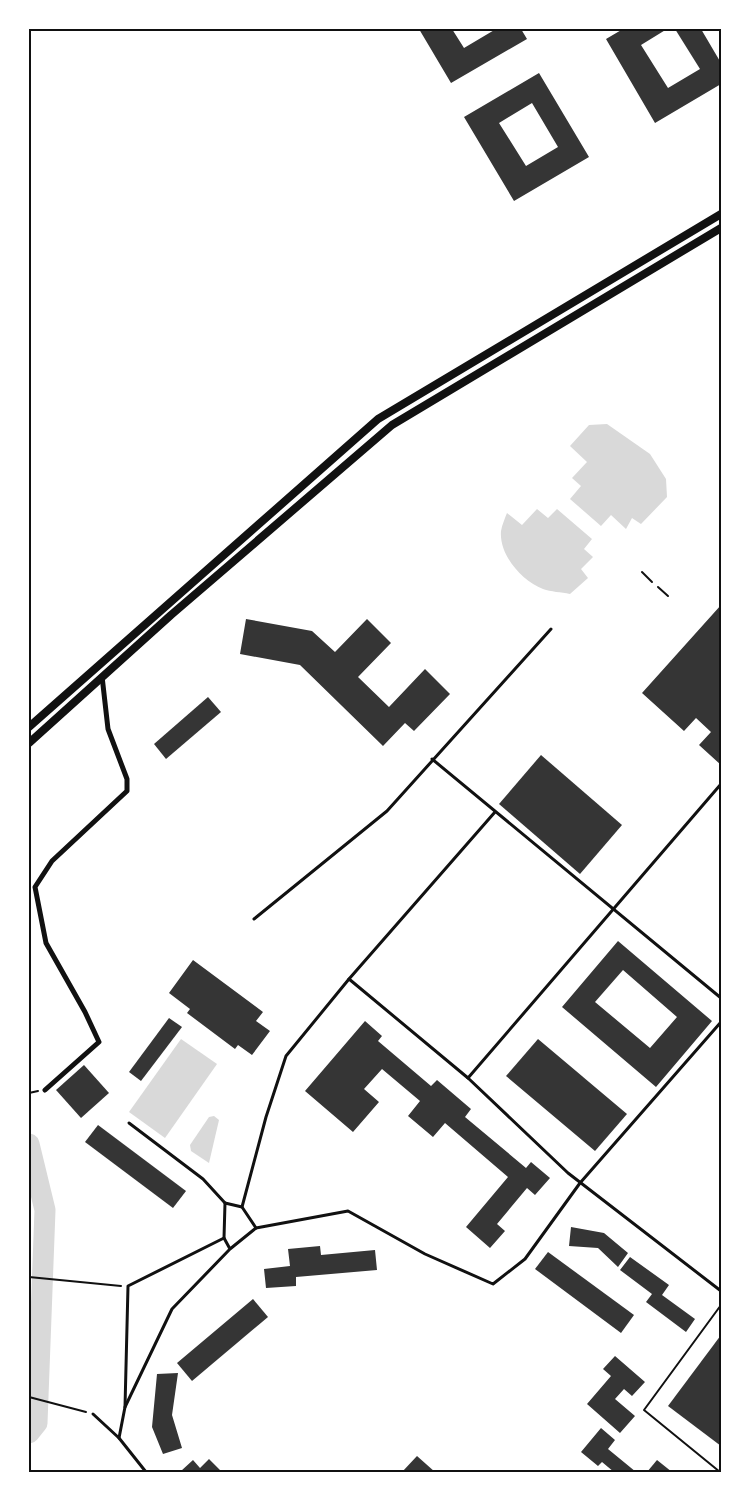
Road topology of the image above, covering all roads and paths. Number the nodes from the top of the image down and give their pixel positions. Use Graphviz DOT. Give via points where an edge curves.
graph roads {
  1 [pos="721,214"];
  2 [pos="721,228"];
  3 [pos="642,572"];
  4 [pos="652,582"];
  5 [pos="658,587"];
  6 [pos="668,596"];
  7 [pos="551,629"];
  8 [pos="102,676"];
  9 [pos="29,727"];
  10 [pos="29,743"];
  11 [pos="432,759"];
  12 [pos="721,784"];
  13 [pos="495,812"];
  14 [pos="613,908"];
  15 [pos="254,919"];
  16 [pos="349,979"];
  17 [pos="721,998"];
  18 [pos="721,1022"];
  19 [pos="468,1078"];
  20 [pos="45,1090"];
  21 [pos="129,1123"];
  22 [pos="580,1183"];
  23 [pos="225,1203"];
  24 [pos="242,1207"];
  25 [pos="256,1228"];
  26 [pos="224,1238"];
  27 [pos="230,1249"];
  28 [pos="29,1278"];
  29 [pos="128,1286"];
  30 [pos="721,1291"];
  31 [pos="721,1305"];
  32 [pos="29,1397"];
  33 [pos="125,1407"];
  34 [pos="93,1414"];
  35 [pos="119,1438"];
  36 [pos="146,1472"];
  37 [pos="720,1472"];
  1 -- 9 [label="street" via="378,419"];
  2 -- 8 [label="street" via="392,426"];
  3 -- 4 [label="path"];
  5 -- 6 [label="path"];
  7 -- 11 [label="lane"];
  8 -- 10 [label="street"];
  8 -- 20 [label="street" via="108,729 127,779 127,791 52,861 36,887 46,943 86,1012 99,1042"];
  11 -- 13 [label="lane"];
  11 -- 15 [label="lane" via="387,811"];
  12 -- 14 [label="lane"];
  13 -- 14 [label="lane"];
  13 -- 16 [label="lane"];
  14 -- 17 [label="lane"];
  14 -- 19 [label="lane"];
  16 -- 19 [label="lane"];
  16 -- 24 [label="lane" via="286,1056"];
  18 -- 22 [label="lane"];
  19 -- 22 [label="lane"];
  21 -- 23 [label="lane" via="203,1179"];
  22 -- 25 [label="lane" via="525,1259 493,1284 426,1254 348,1210"];
  22 -- 30 [label="lane"];
  23 -- 24 [label="lane"];
  23 -- 26 [label="lane"];
  24 -- 25 [label="lane"];
  25 -- 27 [label="lane"];
  26 -- 27 [label="lane"];
  26 -- 29 [label="lane"];
  27 -- 33 [label="lane" via="172,1309"];
  28 -- 29 [label="path"];
  29 -- 33 [label="lane"];
  31 -- 37 [label="path" via="644,1410"];
  32 -- 34 [label="path"];
  33 -- 35 [label="lane"];
  34 -- 35 [label="lane"];
  35 -- 36 [label="lane"];
}
